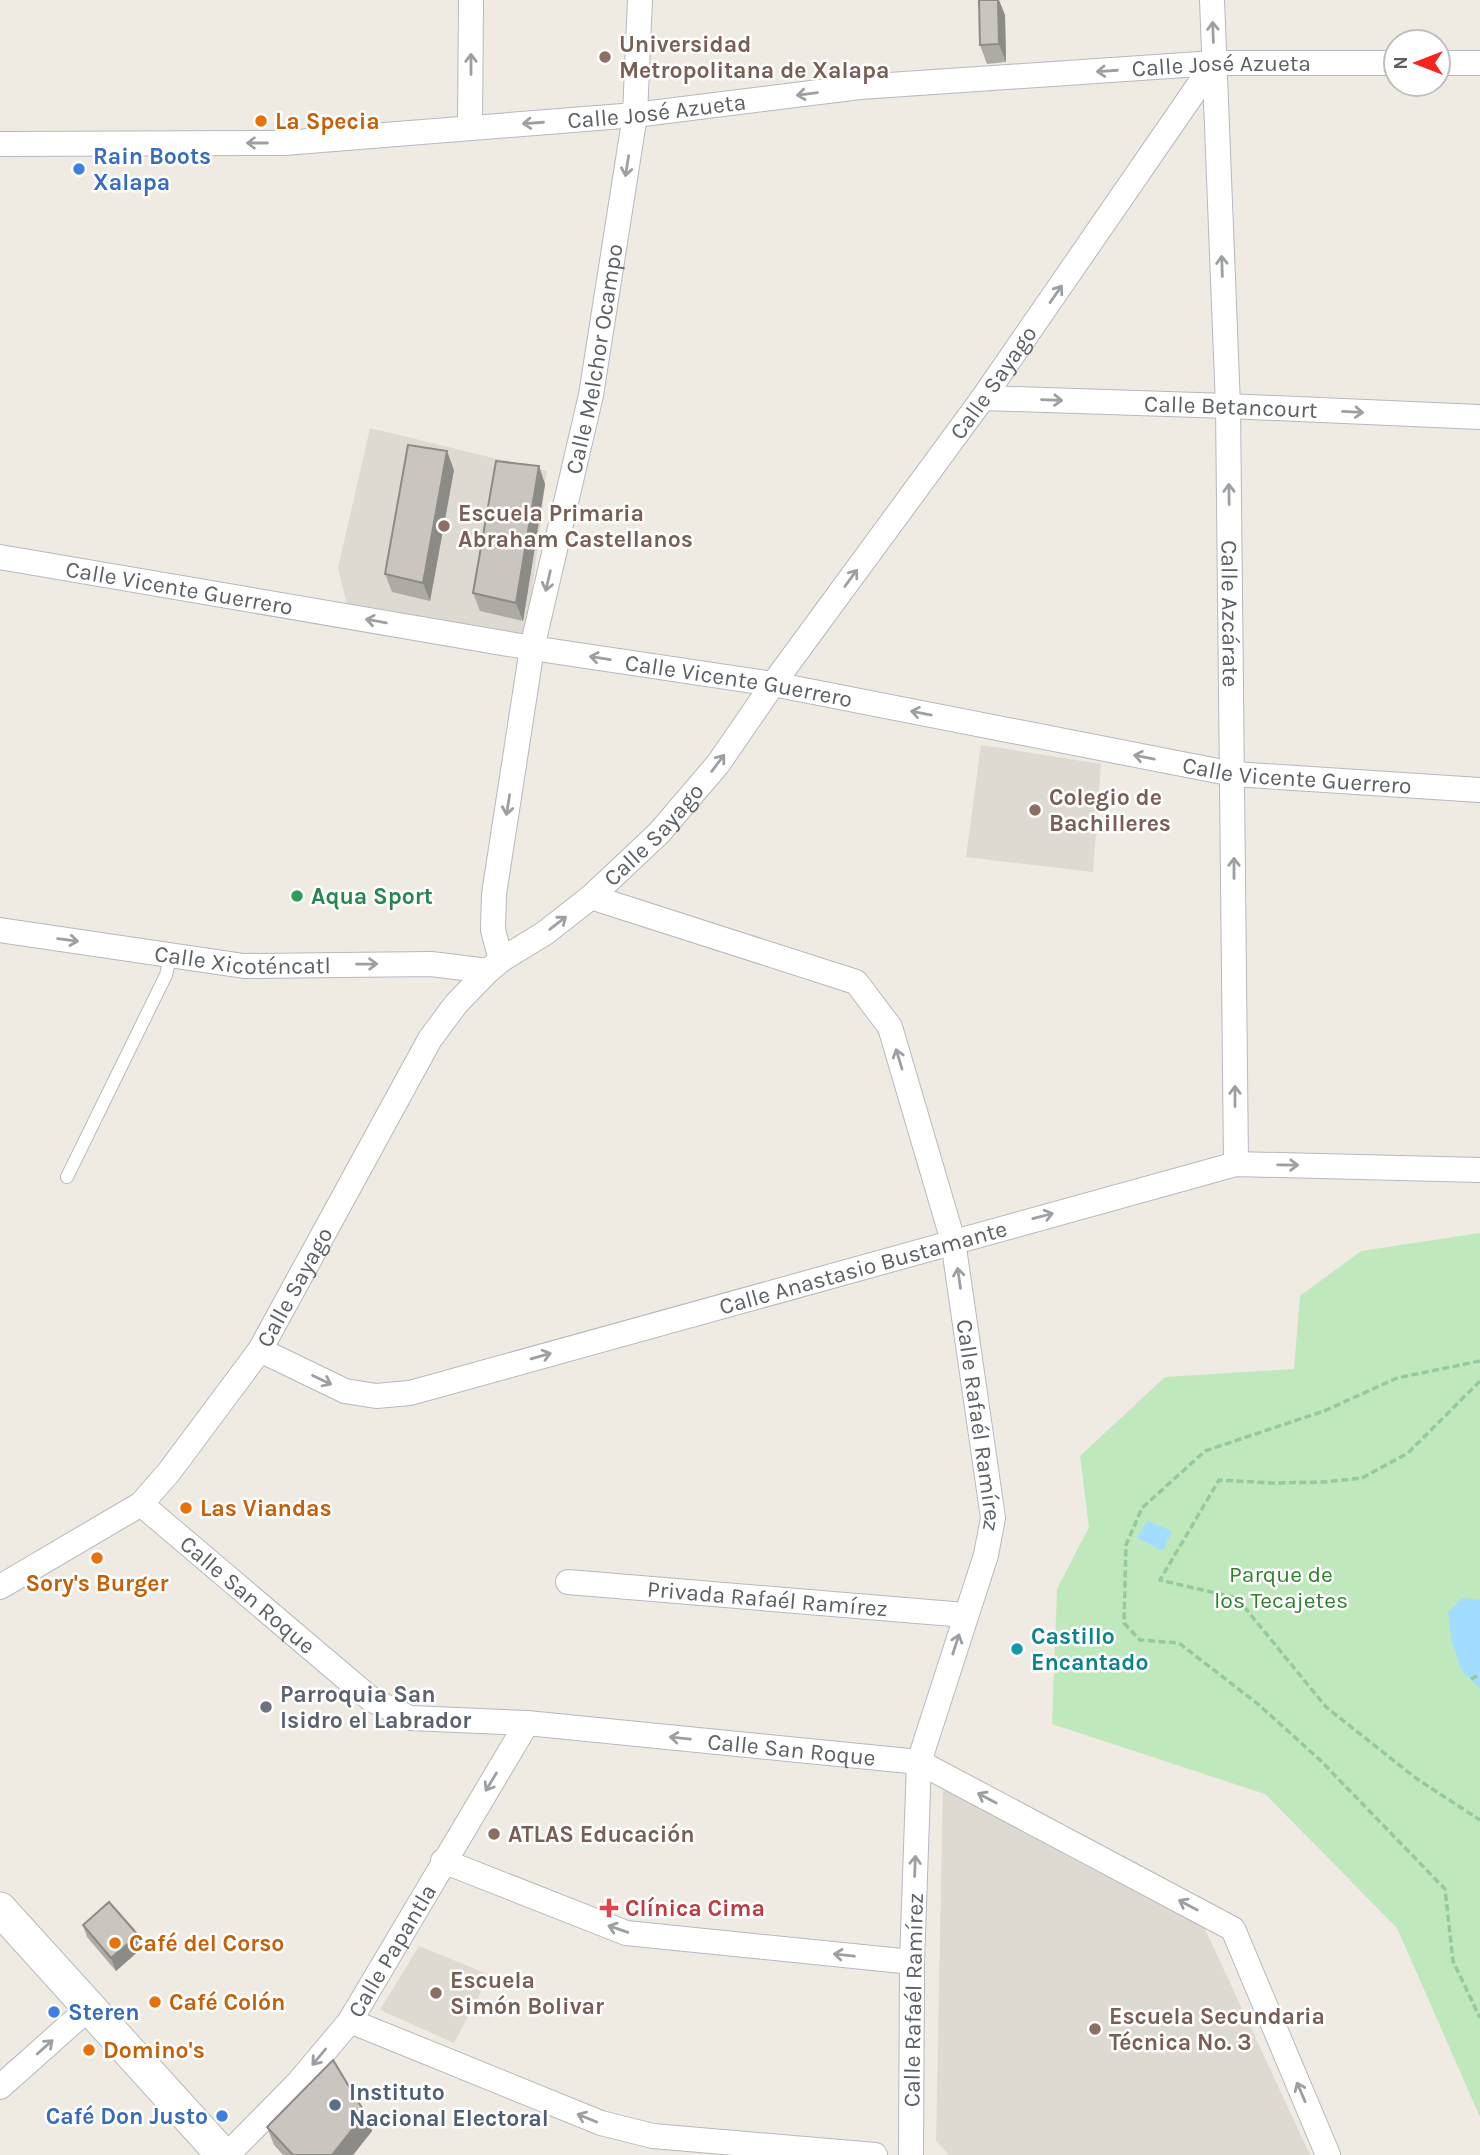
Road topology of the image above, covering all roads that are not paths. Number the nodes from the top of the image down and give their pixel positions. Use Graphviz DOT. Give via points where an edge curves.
graph roads {
  1 [pos="471,0"];
  2 [pos="640,0"];
  3 [pos="1212,0"];
  4 [pos="1480,62"];
  5 [pos="1214,63"];
  6 [pos="1382,63"];
  7 [pos="1452,63"];
  8 [pos="635,115"];
  9 [pos="470,128"];
  10 [pos="0,144"];
  11 [pos="984,398"];
  12 [pos="1228,406"];
  13 [pos="1480,418"];
  14 [pos="0,557"];
  15 [pos="532,648"];
  16 [pos="773,684"];
  17 [pos="1233,774"];
  18 [pos="1480,790"];
  19 [pos="592,897"];
  20 [pos="0,930"];
  21 [pos="172,954"];
  22 [pos="495,965"];
  23 [pos="1236,1164"];
  24 [pos="1480,1170"];
  25 [pos="66,1177"];
  26 [pos="953,1241"];
  27 [pos="260,1350"];
  28 [pos="141,1504"];
  29 [pos="568,1582"];
  30 [pos="0,1587"];
  31 [pos="965,1615"];
  32 [pos="527,1723"];
  33 [pos="919,1762"];
  34 [pos="443,1861"];
  35 [pos="0,1909"];
  36 [pos="912,1962"];
  37 [pos="90,2007"];
  38 [pos="350,2021"];
  39 [pos="0,2087"];
  40 [pos="648,2146"];
  41 [pos="225,2155"];
  42 [pos="875,2155"];
  43 [pos="911,2155"];
  44 [pos="1328,2155"];
  9 -- 1 [label="street, one-way"];
  2 -- 8 [label="street, Calle Melchor Ocampo"];
  5 -- 3 [label="street, one-way"];
  4 -- 7 [label="street"];
  5 -- 6 [label="street, Calle José Azueta"];
  5 -- 8 [label="street, Calle José Azueta, one-way" via="860,88"];
  11 -- 5 [label="street, Calle Sayago, one-way"];
  12 -- 5 [label="street, Calle Azcárate, one-way"];
  8 -- 9 [label="street, Calle José Azueta, one-way"];
  8 -- 15 [label="street, Calle Melchor Ocampo, one-way" via="591,395"];
  9 -- 10 [label="street, Calle José Azueta, one-way" via="284,143"];
  11 -- 12 [label="street, Calle Betancourt, one-way"];
  16 -- 11 [label="street, Calle Sayago, one-way"];
  12 -- 13 [label="street, Calle Betancourt, one-way"];
  17 -- 12 [label="street, Calle Azcárate, one-way"];
  15 -- 14 [label="street, Calle Vicente Guerrero, one-way"];
  16 -- 15 [label="street, Calle Vicente Guerrero, one-way"];
  15 -- 22 [label="street, Calle Melchor Ocampo, one-way" via="494,894"];
  17 -- 16 [label="street, Calle Vicente Guerrero, one-way"];
  19 -- 16 [label="street, Calle Sayago, one-way" via="659,833 718,764"];
  17 -- 18 [label="street, Calle Vicente Guerrero"];
  23 -- 17 [label="street, Calle Azcárate, one-way"];
  22 -- 19 [label="street, Calle Sayago, one-way"];
  26 -- 19 [label="street, Calle Rafaél Ramírez, one-way" via="890,1027 856,982"];
  20 -- 21 [label="street, Calle Xicoténcatl, one-way"];
  21 -- 22 [label="street, Calle Xicoténcatl, one-way" via="244,966"];
  21 -- 25 [label="lane" via="166,975"];
  22 -- 27 [label="street, Calle Sayago" via="456,1004 430,1039"];
  23 -- 24 [label="street, Calle Anastasio Bustamante, one-way"];
  26 -- 23 [label="street, Calle Anastasio Bustamante, one-way"];
  27 -- 26 [label="street, Calle Anastasio Bustamante, one-way" via="345,1391 376,1396 410,1393"];
  31 -- 26 [label="street, Calle Rafaél Ramírez, one-way" via="986,1555 993,1518"];
  27 -- 28 [label="street, Calle Sayago"];
  28 -- 30 [label="street, Calle Sayago"];
  28 -- 32 [label="street, Calle San Roque" via="372,1700 410,1718"];
  29 -- 31 [label="street, Privada Rafaél Ramírez"];
  33 -- 31 [label="street, Calle Rafaél Ramírez, one-way"];
  33 -- 32 [label="street, Calle San Roque, one-way"];
  32 -- 34 [label="street, Calle Papantla, one-way"];
  36 -- 33 [label="street, Calle Rafaél Ramírez, one-way"];
  44 -- 33 [label="street, Calle San Roque, one-way" via="1233,1929"];
  36 -- 34 [label="street, one-way" via="626,1933"];
  34 -- 38 [label="street, Calle Papantla"];
  35 -- 37 [label="main road"];
  36 -- 43 [label="street, Calle Rafaél Ramírez"];
  39 -- 37 [label="street, one-way"];
  37 -- 41 [label="main road"];
  40 -- 38 [label="street, one-way"];
  38 -- 41 [label="street, Calle Papantla, one-way" via="298,2083"];
  40 -- 42 [label="street"];
}
